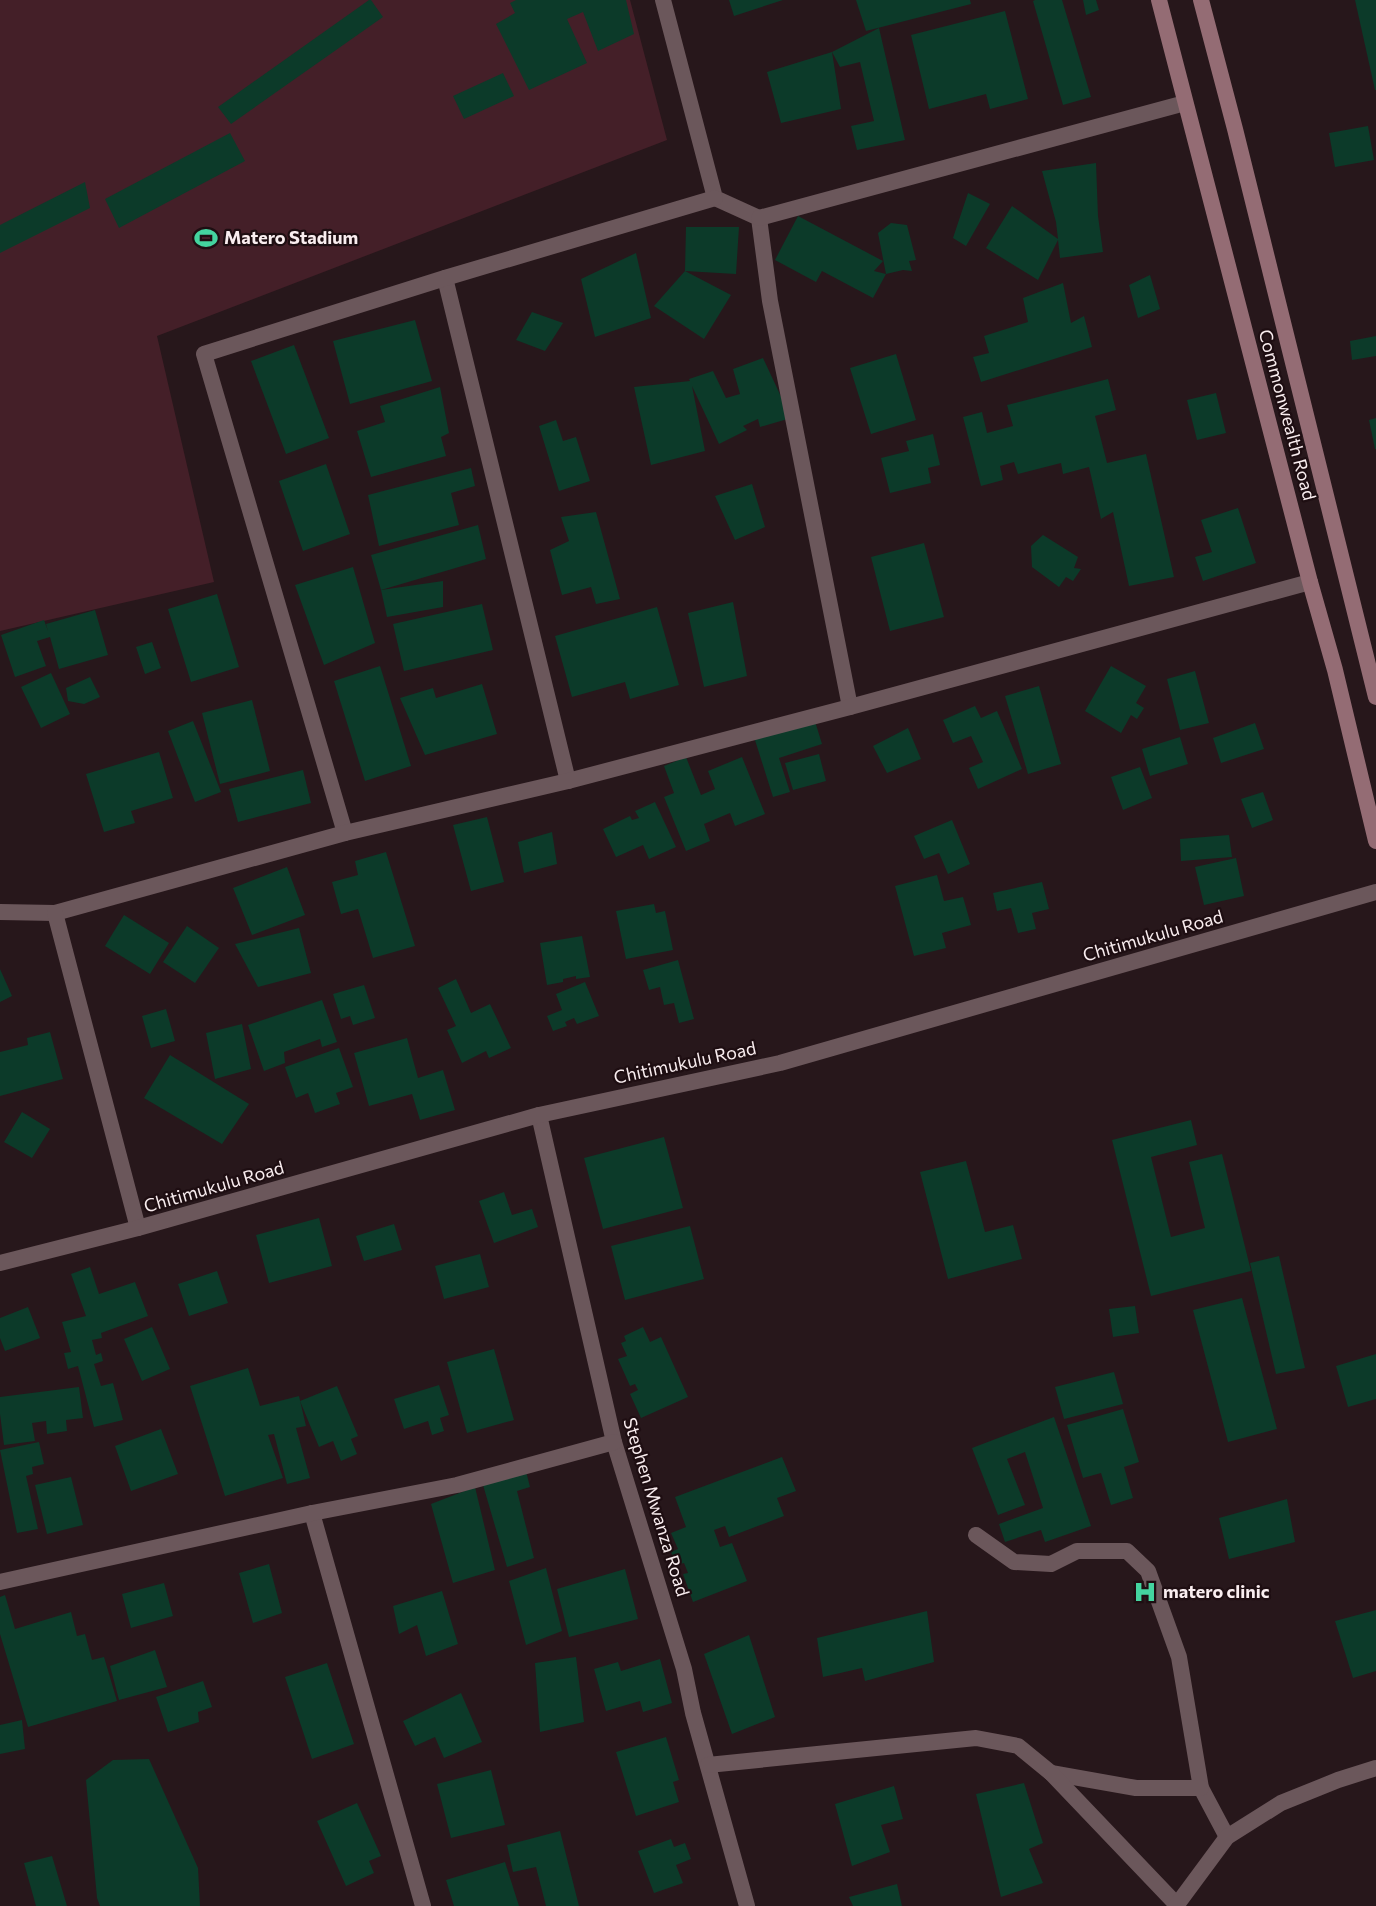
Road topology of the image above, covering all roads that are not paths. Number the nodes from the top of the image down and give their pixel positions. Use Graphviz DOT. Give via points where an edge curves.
graph roads {
  1 [pos="663,0"];
  2 [pos="1159,0"];
  3 [pos="1201,0"];
  4 [pos="1185,103"];
  5 [pos="715,198"];
  6 [pos="759,218"];
  7 [pos="445,278"];
  8 [pos="1310,582"];
  9 [pos="1376,697"];
  10 [pos="850,707"];
  11 [pos="568,781"];
  12 [pos="345,833"];
  13 [pos="1376,841"];
  14 [pos="1376,892"];
  15 [pos="0,912"];
  16 [pos="55,913"];
  17 [pos="539,1115"];
  18 [pos="138,1228"];
  19 [pos="0,1263"];
  20 [pos="614,1442"];
  21 [pos="312,1513"];
  22 [pos="976,1535"];
  23 [pos="0,1582"];
  24 [pos="708,1766"];
  25 [pos="1376,1768"];
  26 [pos="1051,1773"];
  27 [pos="1201,1788"];
  28 [pos="1227,1837"];
  29 [pos="423,1906"];
  30 [pos="747,1906"];
  31 [pos="1177,1906"];
  1 -- 5 [label="street"];
  2 -- 4 [label="main road, Commonwealth Road"];
  3 -- 9 [label="main road, Commonwealth Road"];
  4 -- 6 [label="street"];
  4 -- 8 [label="main road, Commonwealth Road"];
  5 -- 6 [label="street"];
  5 -- 7 [label="street"];
  6 -- 10 [label="street" via="770,301"];
  7 -- 11 [label="street"];
  7 -- 12 [label="street" via="204,354"];
  8 -- 10 [label="street"];
  8 -- 13 [label="main road, Commonwealth Road"];
  10 -- 11 [label="street"];
  11 -- 12 [label="street"];
  12 -- 16 [label="street"];
  14 -- 17 [label="street, Chitimukulu Road" via="780,1063"];
  15 -- 16 [label="street"];
  16 -- 18 [label="street"];
  17 -- 18 [label="street, Chitimukulu Road"];
  17 -- 20 [label="street, Stephen Mwanza Road"];
  18 -- 19 [label="street, Chitimukulu Road"];
  20 -- 21 [label="street" via="457,1485"];
  20 -- 24 [label="street, Stephen Mwanza Road" via="684,1669"];
  21 -- 23 [label="street"];
  21 -- 29 [label="street"];
  22 -- 27 [label="street" via="1014,1562 1051,1564 1077,1551 1127,1551 1148,1571 1179,1658"];
  24 -- 26 [label="street" via="976,1738 1018,1746"];
  24 -- 30 [label="street, Stephen Mwanza Road"];
  25 -- 28 [label="street" via="1281,1803"];
  26 -- 27 [label="street" via="1136,1788"];
  26 -- 31 [label="street"];
  27 -- 28 [label="street"];
  28 -- 31 [label="street"];
}
